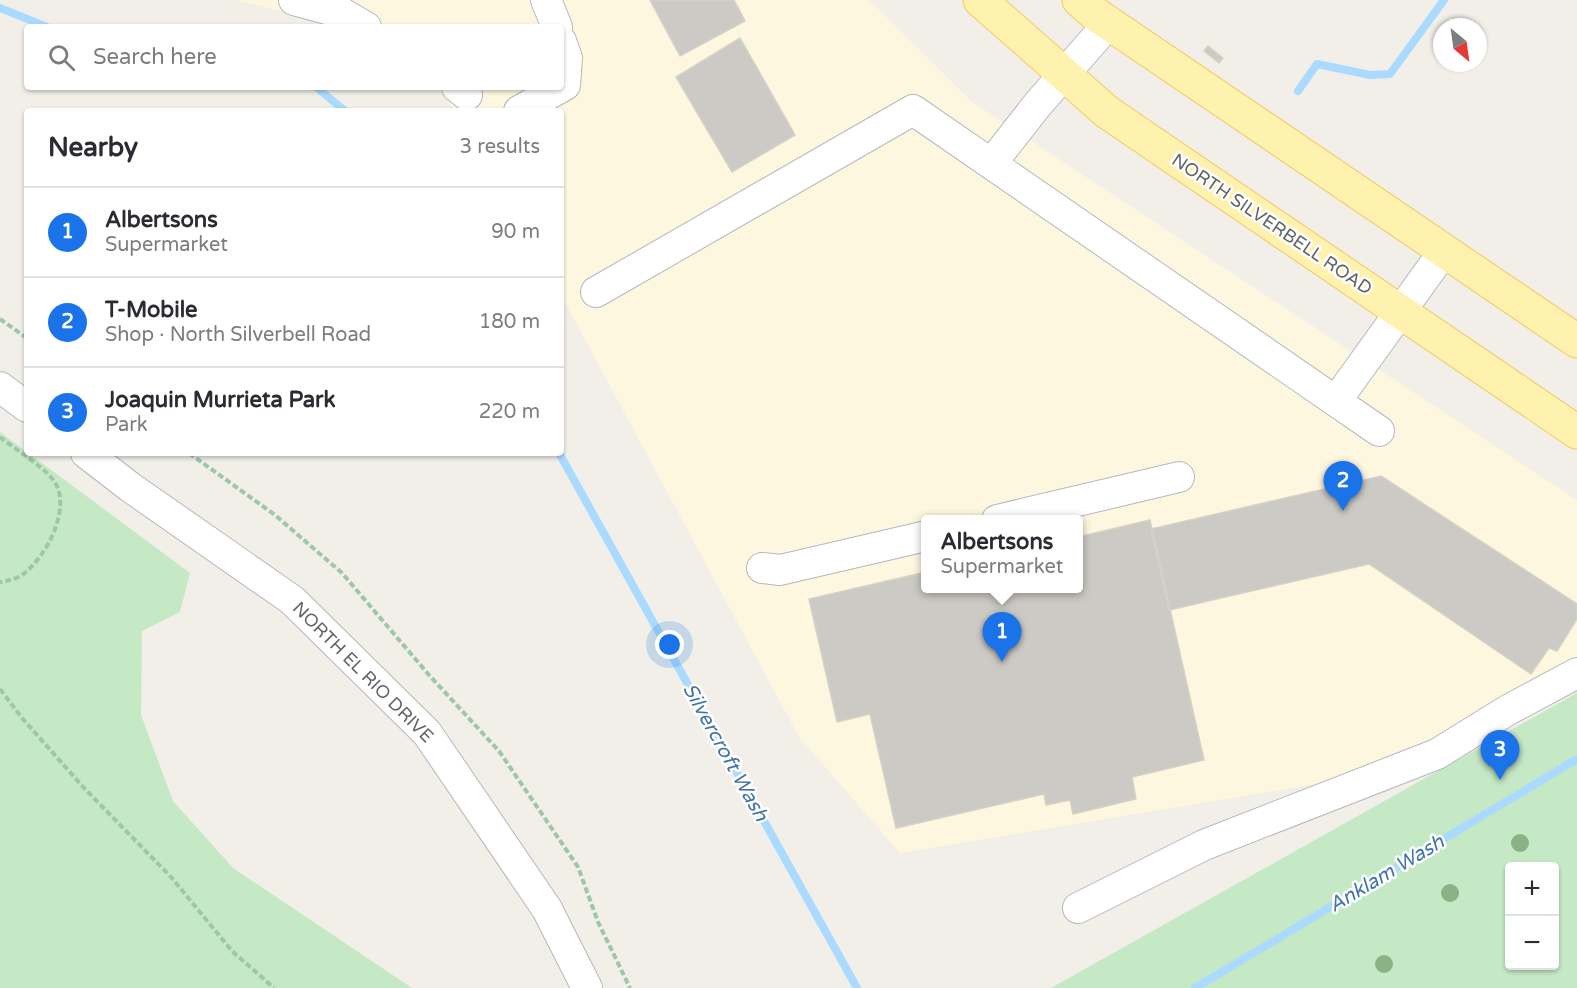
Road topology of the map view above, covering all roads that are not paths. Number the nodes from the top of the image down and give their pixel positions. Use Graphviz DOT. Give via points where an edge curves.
graph roads {
  1 [pos="294,0"];
  2 [pos="546,0"];
  3 [pos="980,0"];
  4 [pos="1079,0"];
  5 [pos="358,17"];
  6 [pos="1109,23"];
  7 [pos="556,24"];
  8 [pos="564,49"];
  9 [pos="1065,75"];
  10 [pos="564,86"];
  11 [pos="556,90"];
  12 [pos="524,108"];
  13 [pos="991,164"];
  14 [pos="1444,251"];
  15 [pos="596,292"];
  16 [pos="1401,312"];
  17 [pos="1577,341"];
  18 [pos="0,387"];
  19 [pos="1336,401"];
  20 [pos="24,405"];
  21 [pos="1379,431"];
  22 [pos="1577,432"];
  23 [pos="90,456"];
  24 [pos="1179,477"];
  25 [pos="1014,515"];
  26 [pos="921,537"];
  27 [pos="762,568"];
  28 [pos="1577,673"];
  29 [pos="1078,908"];
  30 [pos="587,988"];
  1 -- 5 [label="street"];
  2 -- 7 [label="street"];
  3 -- 9 [label="main road, NORTH SILVERBELL ROAD"];
  4 -- 6 [label="main road"];
  6 -- 9 [label="street"];
  6 -- 14 [label="main road"];
  8 -- 10 [label="street"];
  9 -- 13 [label="street"];
  9 -- 16 [label="main road, NORTH SILVERBELL ROAD" via="1107,112"];
  11 -- 12 [label="street"];
  13 -- 15 [label="street" via="913,110"];
  13 -- 19 [label="street"];
  14 -- 16 [label="street"];
  14 -- 17 [label="main road"];
  16 -- 19 [label="street"];
  16 -- 22 [label="main road, NORTH SILVERBELL ROAD"];
  18 -- 20 [label="street"];
  19 -- 21 [label="street"];
  23 -- 30 [label="street, NORTH EL RIO DRIVE" via="292,600 428,734 548,909"];
  24 -- 25 [label="street"];
  26 -- 27 [label="street" via="780,570"];
  28 -- 29 [label="street" via="1437,754 1204,845"];
}
